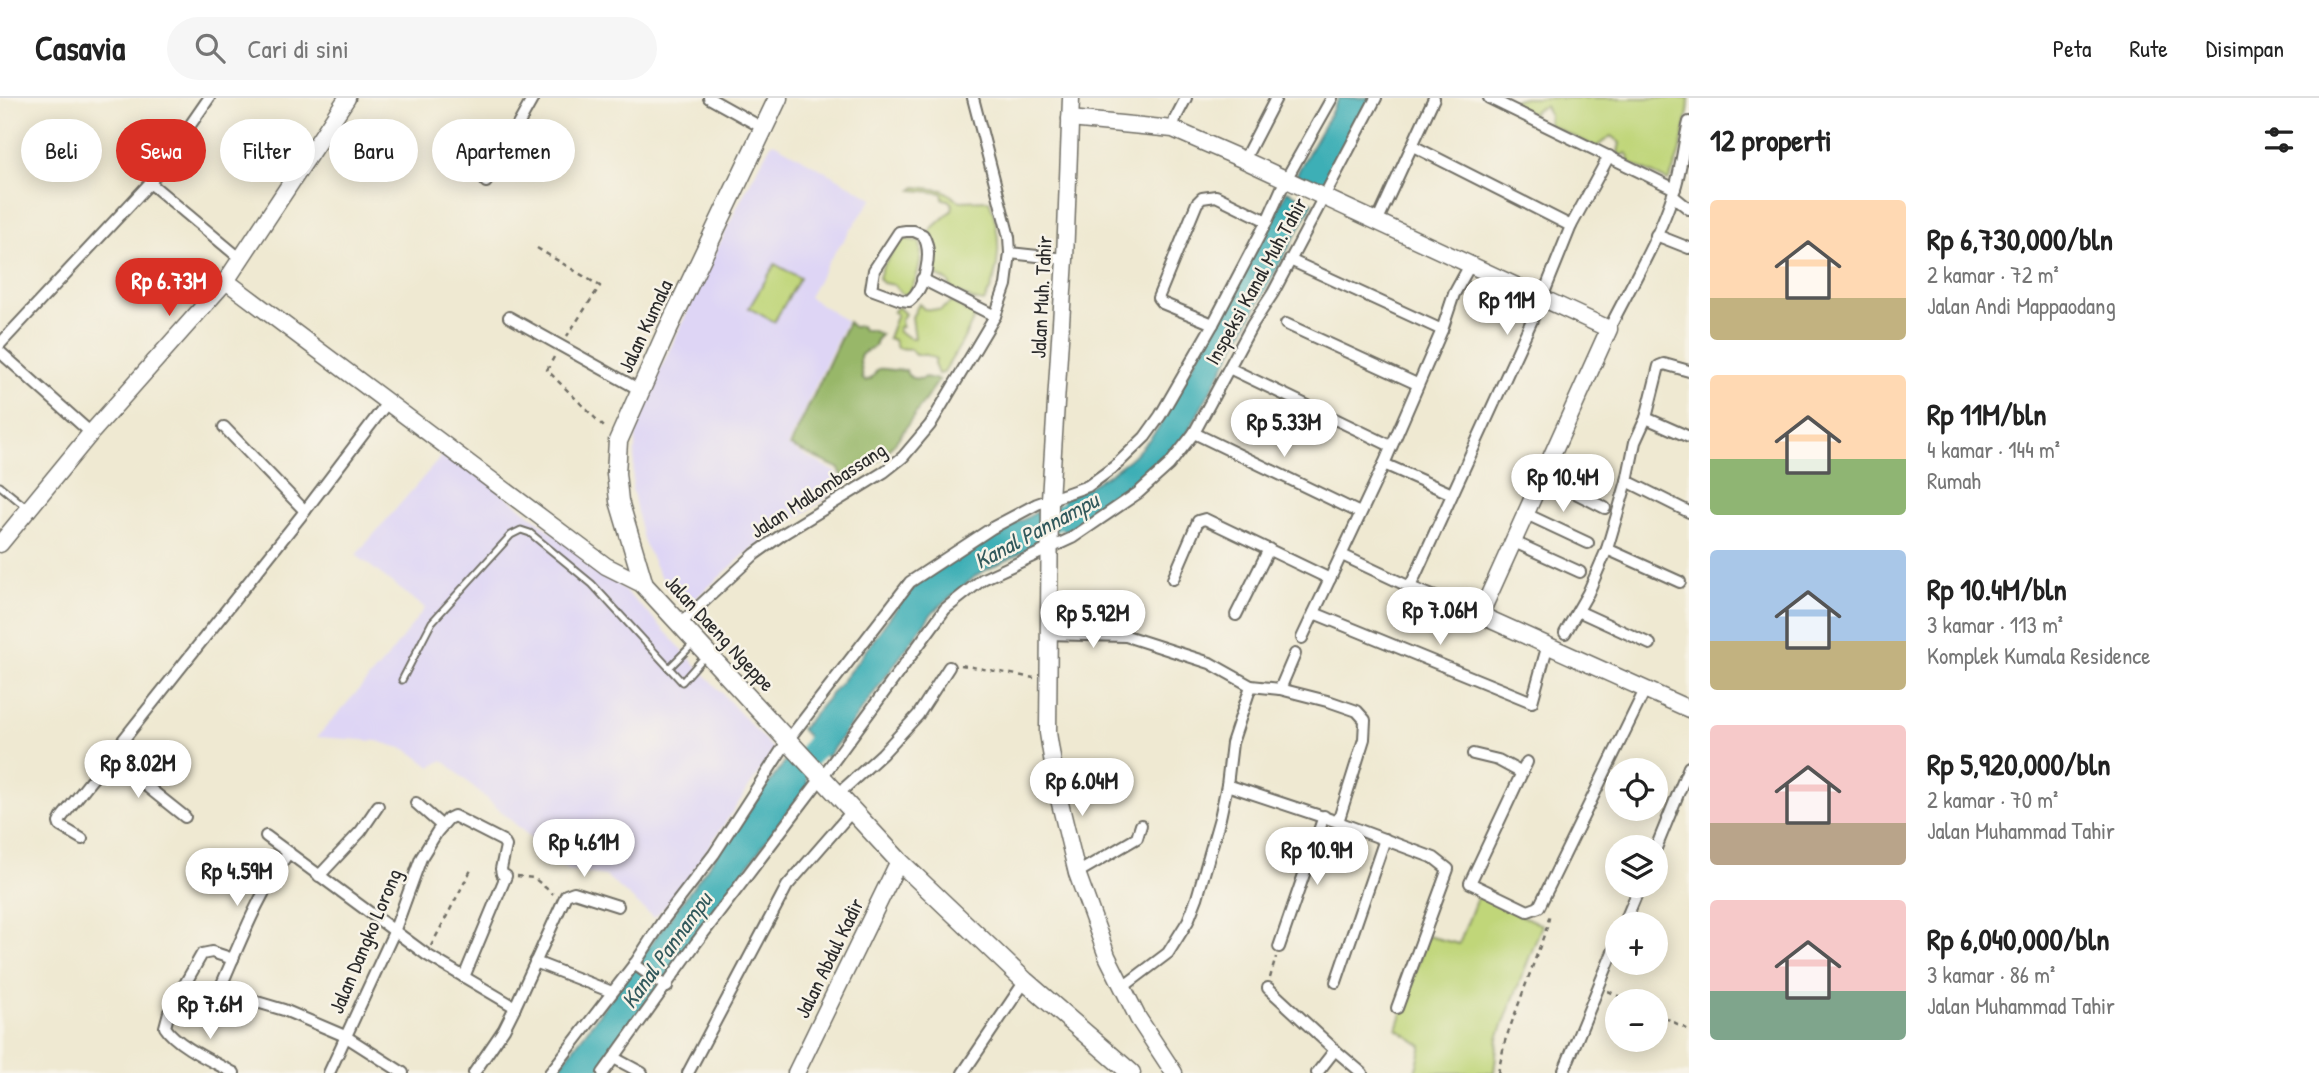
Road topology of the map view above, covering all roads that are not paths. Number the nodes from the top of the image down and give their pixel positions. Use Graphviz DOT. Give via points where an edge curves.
graph roads {
  1 [pos="209,98"];
  2 [pos="347,98"];
  3 [pos="533,98"];
  4 [pos="709,98"];
  5 [pos="778,98"];
  6 [pos="973,98"];
  7 [pos="1071,98"];
  8 [pos="1175,98"];
  9 [pos="1186,98"];
  10 [pos="1276,98"];
  11 [pos="1332,98"];
  12 [pos="1376,98"];
  13 [pos="1434,98"];
  14 [pos="1489,98"];
  15 [pos="521,119"];
  16 [pos="1070,119"];
  17 [pos="1689,123"];
  18 [pos="1174,124"];
  19 [pos="763,128"];
  20 [pos="1413,146"];
  21 [pos="1609,156"];
  22 [pos="1244,160"];
  23 [pos="1288,182"];
  24 [pos="150,183"];
  25 [pos="1674,192"];
  26 [pos="1322,197"];
  27 [pos="1689,209"];
  28 [pos="1267,221"];
  29 [pos="1377,222"];
  30 [pos="1571,226"];
  31 [pos="1656,235"];
  32 [pos="1689,248"];
  33 [pos="1010,254"];
  34 [pos="1065,259"];
  35 [pos="242,260"];
  36 [pos="1290,260"];
  37 [pos="1470,265"];
  38 [pos="922,279"];
  39 [pos="226,281"];
  40 [pos="1542,299"];
  41 [pos="995,316"];
  42 [pos="509,317"];
  43 [pos="1213,324"];
  44 [pos="1286,324"];
  45 [pos="1442,330"];
  46 [pos="1609,330"];
  47 [pos="0,344"];
  48 [pos="0,352"];
  49 [pos="1230,368"];
  50 [pos="1689,371"];
  51 [pos="1417,384"];
  52 [pos="640,390"];
  53 [pos="387,402"];
  54 [pos="1646,418"];
  55 [pos="224,427"];
  56 [pos="91,433"];
  57 [pos="1194,433"];
  58 [pos="1689,437"];
  59 [pos="1391,446"];
  60 [pos="1384,464"];
  61 [pos="1542,476"];
  62 [pos="1627,481"];
  63 [pos="0,486"];
  64 [pos="1452,494"];
  65 [pos="1050,499"];
  66 [pos="1605,508"];
  67 [pos="28,509"];
  68 [pos="305,511"];
  69 [pos="1689,512"];
  70 [pos="1360,513"];
  71 [pos="1524,513"];
  72 [pos="542,519"];
  73 [pos="530,533"];
  74 [pos="1511,541"];
  75 [pos="1050,542"];
  76 [pos="0,544"];
  77 [pos="1588,544"];
  78 [pos="1269,549"];
  79 [pos="1607,549"];
  80 [pos="1342,555"];
  81 [pos="1580,572"];
  82 [pos="1173,579"];
  83 [pos="1329,579"];
  84 [pos="1680,582"];
  85 [pos="644,585"];
  86 [pos="1410,587"];
  87 [pos="1578,611"];
  88 [pos="1314,613"];
  89 [pos="1236,615"];
  90 [pos="1480,615"];
  91 [pos="681,623"];
  92 [pos="1048,634"];
  93 [pos="1302,638"];
  94 [pos="1558,642"];
  95 [pos="1650,644"];
  96 [pos="702,647"];
  97 [pos="1295,654"];
  98 [pos="949,667"];
  99 [pos="669,668"];
  100 [pos="402,680"];
  101 [pos="1251,687"];
  102 [pos="1280,689"];
  103 [pos="1645,691"];
  104 [pos="1689,709"];
  105 [pos="791,743"];
  106 [pos="1473,754"];
  107 [pos="110,757"];
  108 [pos="1527,762"];
  109 [pos="1689,767"];
  110 [pos="1522,773"];
  111 [pos="820,775"];
  112 [pos="1227,785"];
  113 [pos="838,794"];
  114 [pos="416,803"];
  115 [pos="379,806"];
  116 [pos="854,809"];
  117 [pos="1324,816"];
  118 [pos="185,817"];
  119 [pos="1338,822"];
  120 [pos="1141,825"];
  121 [pos="442,826"];
  122 [pos="1661,835"];
  123 [pos="266,836"];
  124 [pos="82,839"];
  125 [pos="1385,839"];
  126 [pos="289,852"];
  127 [pos="899,861"];
  128 [pos="1077,873"];
  129 [pos="319,876"];
  130 [pos="618,906"];
  131 [pos="394,932"];
  132 [pos="1279,947"];
  133 [pos="233,959"];
  134 [pos="536,962"];
  135 [pos="634,964"];
  136 [pos="1605,972"];
  137 [pos="464,977"];
  138 [pos="1025,981"];
  139 [pos="1336,982"];
  140 [pos="667,986"];
  141 [pos="1123,987"];
  142 [pos="1268,988"];
  143 [pos="612,992"];
  144 [pos="515,1007"];
  145 [pos="1397,1008"];
  146 [pos="345,1036"];
  147 [pos="1335,1050"];
  148 [pos="614,1058"];
  149 [pos="234,1073"];
  150 [pos="329,1073"];
  151 [pos="403,1073"];
  152 [pos="474,1073"];
  153 [pos="550,1073"];
  154 [pos="603,1073"];
  155 [pos="642,1073"];
  156 [pos="688,1073"];
  157 [pos="796,1073"];
  158 [pos="963,1073"];
  159 [pos="1131,1073"];
  160 [pos="1174,1073"];
  161 [pos="1317,1073"];
  162 [pos="1362,1073"];
  163 [pos="1563,1073"];
  1 -- 24 [label="street"];
  2 -- 35 [label="street"];
  3 -- 15 [label="street"];
  4 -- 19 [label="street"];
  5 -- 19 [label="main road, Jalan Kumala"];
  6 -- 33 [label="street, Jalan Mallombassang" via="1002,204"];
  7 -- 16 [label="street, Jalan Muh. Tahir"];
  8 -- 18 [label="street"];
  9 -- 18 [label="street"];
  10 -- 22 [label="street"];
  11 -- 23 [label="street, Inspeksi Kanal Muh.Tahir"];
  12 -- 26 [label="street, Inspeksi Kanal Muh.Tahir"];
  13 -- 20 [label="street"];
  14 -- 21 [label="street"];
  16 -- 18 [label="street"];
  16 -- 34 [label="street, Jalan Muh. Tahir"];
  17 -- 25 [label="street"];
  18 -- 22 [label="street"];
  19 -- 52 [label="main road, Jalan Kumala"];
  20 -- 29 [label="street"];
  20 -- 30 [label="street"];
  21 -- 25 [label="street"];
  21 -- 30 [label="street"];
  22 -- 23 [label="street"];
  23 -- 26 [label="street"];
  23 -- 28 [label="street, Inspeksi Kanal Muh.Tahir"];
  24 -- 35 [label="street"];
  24 -- 47 [label="street"];
  25 -- 27 [label="street"];
  25 -- 31 [label="street"];
  26 -- 29 [label="street"];
  26 -- 36 [label="street, Inspeksi Kanal Muh.Tahir"];
  28 -- 43 [label="street, Inspeksi Kanal Muh.Tahir"];
  28 -- 43 [label="street" via="1216,196 1197,203 1158,298"];
  29 -- 37 [label="street"];
  30 -- 40 [label="street"];
  31 -- 32 [label="street"];
  31 -- 46 [label="street"];
  33 -- 34 [label="street"];
  33 -- 41 [label="street, Jalan Mallombassang"];
  34 -- 65 [label="street, Jalan Muh. Tahir"];
  35 -- 39 [label="street"];
  36 -- 45 [label="street"];
  36 -- 49 [label="street, Inspeksi Kanal Muh.Tahir"];
  37 -- 40 [label="street"];
  37 -- 45 [label="street"];
  38 -- 38 [label="street" via="909,301 871,289 874,270 900,232 914,230 927,242 928,264"];
  38 -- 41 [label="street"];
  39 -- 53 [label="street, Jalan Daeng Ngeppe"];
  39 -- 56 [label="street"];
  40 -- 46 [label="street"];
  40 -- 64 [label="street"];
  41 -- 91 [label="street, Jalan Mallombassang" via="930,425 902,457 755,554"];
  42 -- 52 [label="street"];
  43 -- 65 [label="street, Inspeksi Kanal Muh.Tahir" via="1145,437 1088,486"];
  44 -- 51 [label="street"];
  45 -- 51 [label="street"];
  46 -- 61 [label="street"];
  48 -- 56 [label="street"];
  49 -- 57 [label="street, Inspeksi Kanal Muh.Tahir"];
  49 -- 59 [label="street"];
  50 -- 54 [label="street" via="1664,363 1659,366"];
  51 -- 59 [label="street"];
  52 -- 85 [label="main road, Jalan Kumala" via="618,441 616,473 619,501"];
  53 -- 68 [label="street"];
  53 -- 72 [label="street, Jalan Daeng Ngeppe"];
  54 -- 58 [label="street"];
  54 -- 62 [label="street" via="1635,442"];
  55 -- 68 [label="street"];
  56 -- 67 [label="street"];
  57 -- 70 [label="street"];
  57 -- 75 [label="street, Inspeksi Kanal Muh.Tahir" via="1169,465 1138,493 1072,538"];
  59 -- 60 [label="street"];
  60 -- 64 [label="street"];
  60 -- 70 [label="street"];
  61 -- 66 [label="street"];
  61 -- 71 [label="street"];
  62 -- 69 [label="street"];
  62 -- 79 [label="street"];
  63 -- 67 [label="lane"];
  64 -- 86 [label="street"];
  65 -- 75 [label="street, Jalan Muh. Tahir"];
  65 -- 105 [label="street, Inspeksi Kanal Muh.Tahir" via="992,528 910,582"];
  67 -- 76 [label="street"];
  68 -- 107 [label="street"];
  70 -- 80 [label="street"];
  71 -- 74 [label="street"];
  71 -- 77 [label="street"];
  72 -- 73 [label="lane"];
  72 -- 85 [label="street, Jalan Daeng Ngeppe" via="606,566"];
  73 -- 99 [label="lane" via="592,584"];
  73 -- 100 [label="lane" via="521,530 511,535 432,622"];
  74 -- 81 [label="street"];
  74 -- 90 [label="street"];
  75 -- 92 [label="street, Jalan Muh. Tahir"];
  75 -- 111 [label="street, Inspeksi Kanal Muh.Tahir" via="983,579 944,608"];
  78 -- 82 [label="street" via="1202,519"];
  78 -- 83 [label="street"];
  78 -- 89 [label="street"];
  79 -- 84 [label="street"];
  79 -- 87 [label="street"];
  80 -- 83 [label="street"];
  80 -- 86 [label="street"];
  83 -- 88 [label="street"];
  85 -- 91 [label="main road, Jalan Daeng Ngeppe"];
  86 -- 90 [label="street"];
  87 -- 94 [label="street"];
  87 -- 95 [label="street"];
  88 -- 93 [label="street"];
  88 -- 94 [label="street" via="1532,702"];
  90 -- 94 [label="street"];
  91 -- 96 [label="main road, Jalan Daeng Ngeppe"];
  92 -- 101 [label="street" via="1126,636 1210,663"];
  92 -- 128 [label="street, Jalan Muh. Tahir" via="1051,760"];
  94 -- 103 [label="street"];
  96 -- 99 [label="lane"];
  96 -- 99 [label="lane" via="682,682"];
  96 -- 105 [label="main road, Jalan Daeng Ngeppe"];
  97 -- 102 [label="street"];
  98 -- 113 [label="street" via="918,715"];
  101 -- 102 [label="street"];
  101 -- 112 [label="street" via="1232,743"];
  102 -- 119 [label="street" via="1357,711 1365,720 1364,740"];
  103 -- 104 [label="street"];
  103 -- 110 [label="street" via="1539,907 1528,911 1469,883"];
  105 -- 111 [label="main road, Jalan Daeng Ngeppe"];
  105 -- 135 [label="street, Inspeksi Kanal Muh.Tahir"];
  106 -- 110 [label="street"];
  107 -- 118 [label="street"];
  107 -- 124 [label="street" via="59,822"];
  108 -- 110 [label="street"];
  109 -- 122 [label="street"];
  111 -- 113 [label="main road, Jalan Daeng Ngeppe"];
  111 -- 140 [label="street, Inspeksi Kanal Muh.Tahir"];
  112 -- 117 [label="street"];
  112 -- 141 [label="street" via="1197,898 1181,934 1162,959"];
  113 -- 116 [label="main road, Jalan Daeng Ngeppe"];
  114 -- 121 [label="street"];
  115 -- 129 [label="street"];
  116 -- 127 [label="main road, Jalan Daeng Ngeppe"];
  116 -- 156 [label="street" via="787,886"];
  117 -- 119 [label="street"];
  117 -- 132 [label="street"];
  119 -- 125 [label="street"];
  120 -- 128 [label="street" via="1137,838"];
  121 -- 131 [label="street, Jalan Dangko Lorong" via="421,858"];
  121 -- 137 [label="street" via="456,816 506,846 501,869 506,876"];
  123 -- 126 [label="street"];
  125 -- 139 [label="street"];
  125 -- 145 [label="street" via="1434,858 1448,869"];
  126 -- 129 [label="street"];
  126 -- 133 [label="street" via="252,912"];
  127 -- 138 [label="main road, Jalan Daeng Ngeppe"];
  127 -- 157 [label="street, Jalan Abdul Kadir"];
  128 -- 141 [label="street, Jalan Muh. Tahir"];
  129 -- 131 [label="street"];
  130 -- 134 [label="street" via="568,892"];
  131 -- 137 [label="street"];
  131 -- 146 [label="street, Jalan Dangko Lorong"];
  133 -- 146 [label="street" via="223,992 284,1010"];
  133 -- 149 [label="street" via="212,951 202,954 164,1027"];
  134 -- 143 [label="street"];
  134 -- 144 [label="street"];
  135 -- 140 [label="street"];
  135 -- 143 [label="street, Inspeksi Kanal Muh.Tahir"];
  136 -- 163 [label="street"];
  137 -- 144 [label="street"];
  138 -- 158 [label="street"];
  138 -- 159 [label="main road, Jalan Daeng Ngeppe"];
  140 -- 148 [label="street, Inspeksi Kanal Muh.Tahir"];
  141 -- 160 [label="street, Jalan Muh. Tahir"];
  142 -- 147 [label="street"];
  143 -- 153 [label="street, Inspeksi Kanal Muh.Tahir"];
  144 -- 152 [label="street"];
  146 -- 150 [label="street, Jalan Dangko Lorong"];
  146 -- 151 [label="street"];
  147 -- 161 [label="street"];
  147 -- 162 [label="street"];
  148 -- 154 [label="street, Inspeksi Kanal Muh.Tahir"];
  148 -- 155 [label="street"];
}
